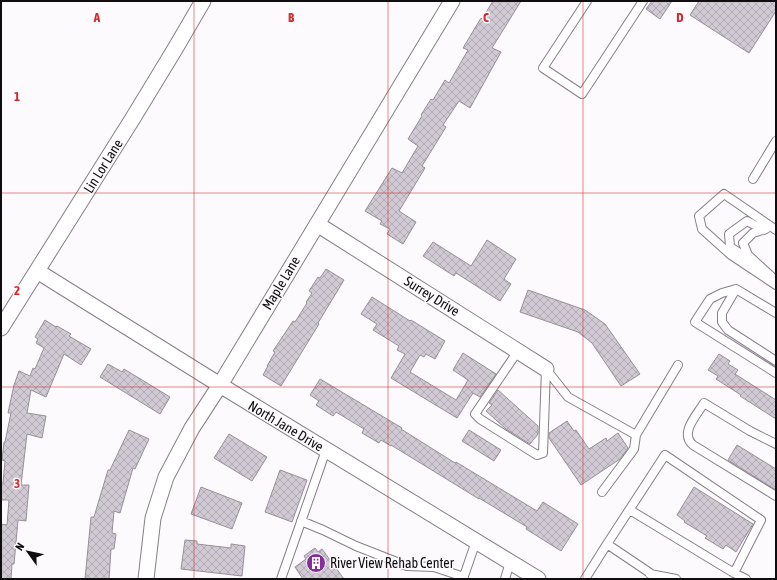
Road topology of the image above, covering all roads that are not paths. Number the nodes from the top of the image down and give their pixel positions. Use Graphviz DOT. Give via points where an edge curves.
graph roads {
  1 [pos="203,1"];
  2 [pos="452,1"];
  3 [pos="587,1"];
  4 [pos="643,1"];
  5 [pos="776,141"];
  6 [pos="753,179"];
  7 [pos="317,224"];
  8 [pos="775,229"];
  9 [pos="764,230"];
  10 [pos="757,264"];
  11 [pos="37,271"];
  12 [pos="776,280"];
  13 [pos="776,285"];
  14 [pos="736,289"];
  15 [pos="776,313"];
  16 [pos="1,328"];
  17 [pos="518,351"];
  18 [pos="776,361"];
  19 [pos="678,365"];
  20 [pos="546,369"];
  21 [pos="776,373"];
  22 [pos="220,386"];
  23 [pos="636,435"];
  24 [pos="776,444"];
  25 [pos="326,450"];
  26 [pos="602,492"];
  27 [pos="776,496"];
  28 [pos="630,510"];
  29 [pos="301,521"];
  30 [pos="476,542"];
  31 [pos="607,544"];
  32 [pos="510,562"];
  33 [pos="734,573"];
  34 [pos="652,576"];
  35 [pos="463,578"];
  36 [pos="146,579"];
  37 [pos="281,579"];
  38 [pos="506,579"];
  39 [pos="538,579"];
  40 [pos="585,579"];
  41 [pos="676,579"];
  42 [pos="746,579"];
  1 -- 11 [label="street, Lin Lor Lane"];
  2 -- 7 [label="street, Maple Lane"];
  3 -- 4 [label="lane" via="543,68 582,94"];
  5 -- 6 [label="lane"];
  7 -- 17 [label="street, Surrey Drive"];
  7 -- 22 [label="street, Maple Lane"];
  8 -- 9 [label="lane"];
  8 -- 13 [label="lane" via="724,194 699,216 702,229 731,255"];
  9 -- 10 [label="lane" via="753,233 743,243 748,255"];
  9 -- 10 [label="lane" via="747,221 729,234 730,248"];
  10 -- 12 [label="lane"];
  11 -- 16 [label="street, Lin Lor Lane"];
  11 -- 22 [label="street, North Jane Drive"];
  14 -- 15 [label="lane"];
  14 -- 18 [label="lane" via="722,313 722,322 728,330"];
  14 -- 21 [label="lane" via="722,292 710,299 695,322"];
  17 -- 20 [label="street, Surrey Drive"];
  17 -- 20 [label="lane" via="475,414 538,455 542,453"];
  19 -- 23 [label="lane"];
  20 -- 23 [label="lane" via="568,397"];
  22 -- 25 [label="street, North Jane Drive"];
  22 -- 36 [label="street, Maple Lane" via="192,428 166,477 153,518"];
  23 -- 26 [label="lane" via="634,449"];
  24 -- 27 [label="lane" via="704,403 688,431 690,443"];
  25 -- 29 [label="lane"];
  25 -- 30 [label="street, North Jane Drive"];
  28 -- 31 [label="lane"];
  28 -- 33 [label="lane"];
  28 -- 33 [label="lane" via="665,455 761,520"];
  29 -- 35 [label="lane" via="407,566 434,566"];
  29 -- 37 [label="lane"];
  30 -- 32 [label="street, North Jane Drive"];
  30 -- 35 [label="lane"];
  31 -- 34 [label="lane"];
  31 -- 40 [label="lane"];
  32 -- 38 [label="lane"];
  32 -- 39 [label="street, North Jane Drive"];
  33 -- 42 [label="lane"];
  34 -- 41 [label="lane"];
}
